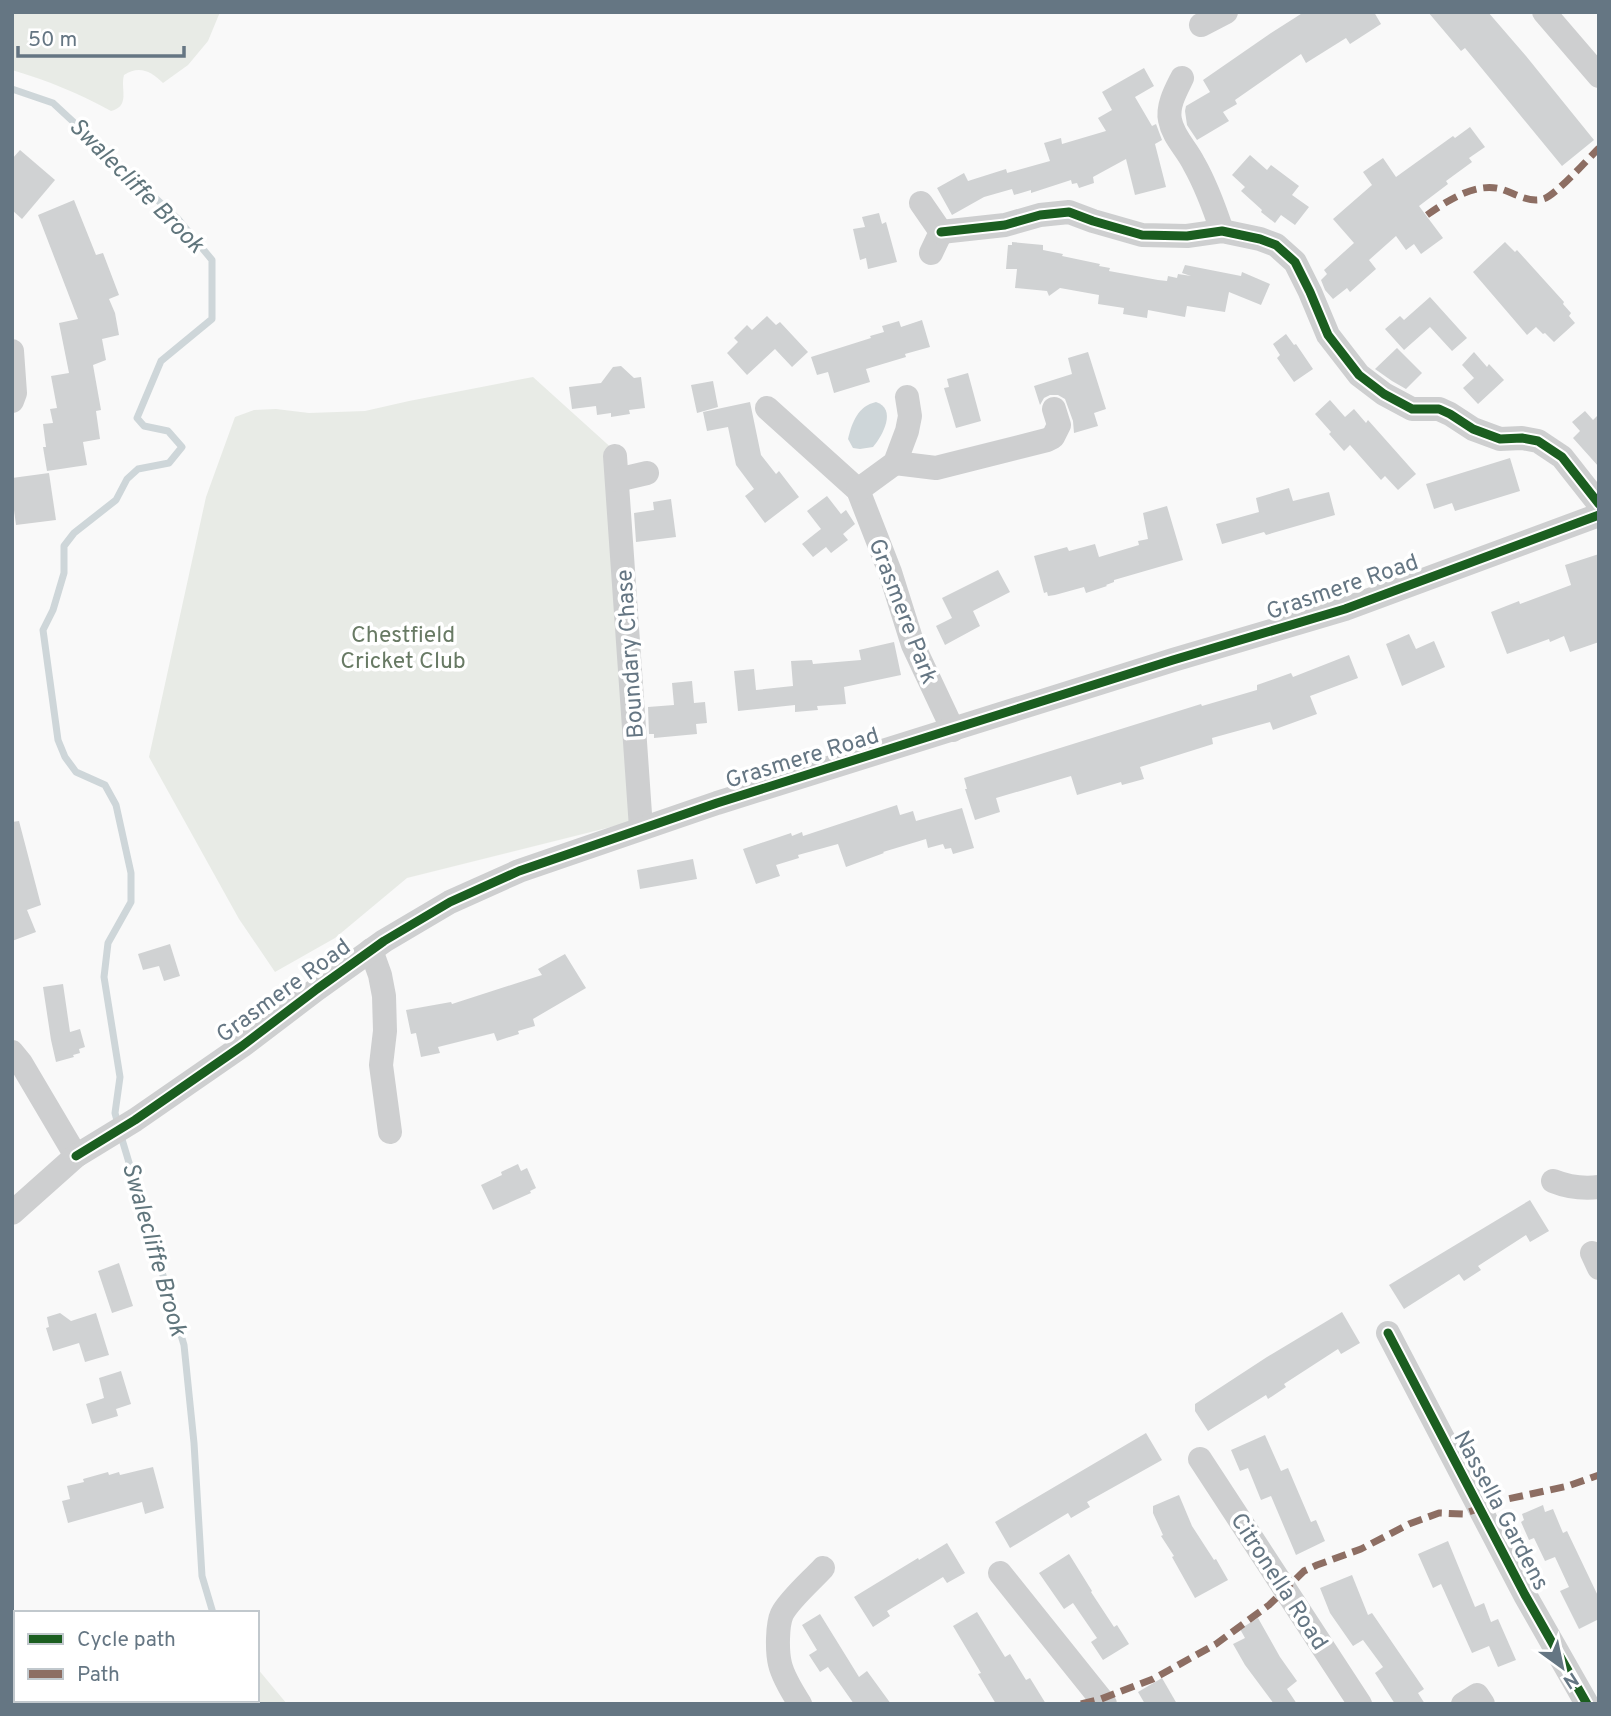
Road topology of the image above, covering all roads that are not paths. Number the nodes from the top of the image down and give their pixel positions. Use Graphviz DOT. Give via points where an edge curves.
graph roads {
  1 [pos="1226,12"];
  2 [pos="1544,12"];
  3 [pos="1201,25"];
  4 [pos="1599,76"];
  5 [pos="1182,78"];
  6 [pos="920,203"];
  7 [pos="1222,231"];
  8 [pos="12,351"];
  9 [pos="907,397"];
  10 [pos="12,401"];
  11 [pos="767,408"];
  12 [pos="1054,409"];
  13 [pos="895,463"];
  14 [pos="647,473"];
  15 [pos="858,491"];
  16 [pos="1599,504"];
  17 [pos="1599,515"];
  18 [pos="953,730"];
  19 [pos="641,828"];
  20 [pos="371,950"];
  21 [pos="12,1052"];
  22 [pos="390,1132"];
  23 [pos="76,1156"];
  24 [pos="1553,1181"];
  25 [pos="1599,1187"];
  26 [pos="12,1213"];
  27 [pos="1388,1332"];
  28 [pos="1200,1459"];
  29 [pos="823,1568"];
  30 [pos="1000,1573"];
  31 [pos="800,1704"];
  32 [pos="1105,1704"];
  33 [pos="1360,1704"];
  34 [pos="1462,1704"];
  35 [pos="1483,1704"];
  36 [pos="1587,1704"];
  1 -- 3 [label="street"];
  2 -- 4 [label="street"];
  5 -- 7 [label="street" via="1169,119 1211,199"];
  6 -- 7 [label="street" via="936,243 1040,215 1069,212 1142,235"];
  7 -- 16 [label="street" via="1276,245 1295,262 1328,335 1359,375 1384,394 1412,409 1450,414 1500,439 1538,441 1562,457"];
  8 -- 10 [label="street"];
  9 -- 13 [label="street" via="908,430"];
  11 -- 15 [label="street, Grasmere Park"];
  12 -- 13 [label="street" via="1059,425 1047,440 936,468"];
  13 -- 15 [label="street"];
  14 -- 19 [label="street, Boundary Chase" via="616,468"];
  15 -- 18 [label="street, Grasmere Park" via="913,645"];
  17 -- 18 [label="street, Grasmere Road" via="1345,609"];
  18 -- 19 [label="street, Grasmere Road"];
  19 -- 20 [label="street, Grasmere Road" via="519,870 450,902"];
  20 -- 22 [label="street" via="384,996 381,1065"];
  20 -- 23 [label="street, Grasmere Road" via="242,1046"];
  21 -- 23 [label="street"];
  23 -- 26 [label="street, Grasmere Road"];
  24 -- 25 [label="street" via="1564,1186"];
  27 -- 36 [label="street, Nassella Gardens"];
  28 -- 33 [label="street, Citronella Road"];
  29 -- 31 [label="street" via="782,1615 778,1636 780,1665"];
  30 -- 32 [label="street"];
  34 -- 35 [label="street" via="1477,1695"];
}
